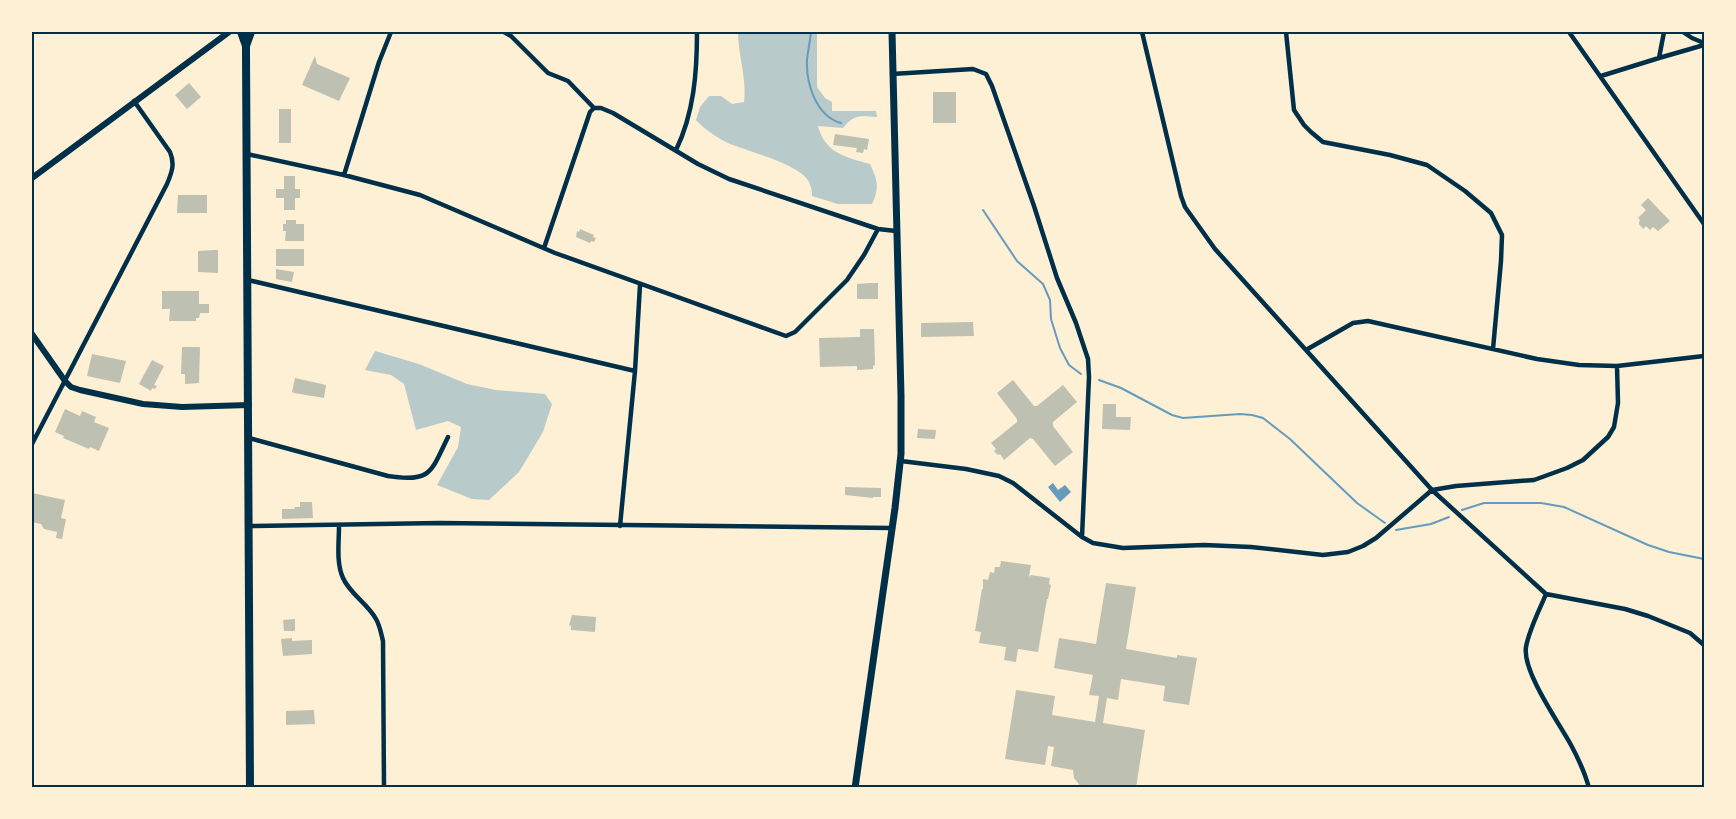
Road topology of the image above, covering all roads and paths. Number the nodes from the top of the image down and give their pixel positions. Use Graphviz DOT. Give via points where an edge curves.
graph roads {
  1 [pos="229,32"];
  2 [pos="241,32"];
  3 [pos="251,32"];
  4 [pos="391,32"];
  5 [pos="504,32"];
  6 [pos="697,32"];
  7 [pos="892,32"];
  8 [pos="1142,32"];
  9 [pos="1286,32"];
  10 [pos="1569,32"];
  11 [pos="1664,32"];
  12 [pos="1683,32"];
  13 [pos="1704,44"];
  14 [pos="246,46"];
  15 [pos="1659,58"];
  16 [pos="892,74"];
  17 [pos="1601,76"];
  18 [pos="134,101"];
  19 [pos="594,108"];
  20 [pos="676,150"];
  21 [pos="247,154"];
  22 [pos="344,175"];
  23 [pos="32,178"];
  24 [pos="1704,224"];
  25 [pos="878,229"];
  26 [pos="896,231"];
  27 [pos="544,248"];
  28 [pos="248,280"];
  29 [pos="640,285"];
  30 [pos="32,334"];
  31 [pos="1306,350"];
  32 [pos="1493,350"];
  33 [pos="1704,356"];
  34 [pos="1617,366"];
  35 [pos="635,371"];
  36 [pos="65,381"];
  37 [pos="249,405"];
  38 [pos="448,437"];
  39 [pos="249,438"];
  40 [pos="32,444"];
  41 [pos="900,461"];
  42 [pos="1432,490"];
  43 [pos="249,526"];
  44 [pos="339,526"];
  45 [pos="620,526"];
  46 [pos="892,528"];
  47 [pos="1082,537"];
  48 [pos="1545,594"];
  49 [pos="1704,645"];
  50 [pos="250,788"];
  51 [pos="384,788"];
  52 [pos="855,788"];
  53 [pos="1589,788"];
  1 -- 18 [label="street"];
  2 -- 14 [label="main road"];
  3 -- 14 [label="main road"];
  4 -- 22 [label="street"];
  5 -- 19 [label="street" via="549,73 568,81"];
  6 -- 20 [label="street" via="693,98"];
  7 -- 16 [label="main road"];
  8 -- 31 [label="street" via="1185,207 1215,249"];
  9 -- 32 [label="street" via="1294,110 1311,132 1323,142 1427,165 1491,213 1502,235"];
  10 -- 17 [label="street"];
  11 -- 15 [label="street"];
  12 -- 13 [label="street"];
  13 -- 15 [label="street"];
  14 -- 21 [label="main road"];
  15 -- 17 [label="street"];
  16 -- 26 [label="main road"];
  16 -- 47 [label="street" via="973,69 986,74 992,86 1056,278 1088,359"];
  17 -- 24 [label="street"];
  18 -- 23 [label="street"];
  18 -- 36 [label="street" via="170,152 174,166"];
  19 -- 20 [label="street" via="613,113"];
  19 -- 27 [label="street"];
  20 -- 25 [label="street" via="729,179"];
  21 -- 22 [label="street"];
  21 -- 28 [label="main road"];
  22 -- 27 [label="street" via="440,202"];
  25 -- 26 [label="street"];
  25 -- 29 [label="street" via="847,280 789,335"];
  26 -- 41 [label="main road"];
  27 -- 29 [label="street"];
  28 -- 35 [label="street"];
  28 -- 37 [label="main road"];
  29 -- 35 [label="street"];
  30 -- 36 [label="street"];
  31 -- 32 [label="street" via="1353,323 1368,321"];
  31 -- 42 [label="street"];
  32 -- 34 [label="street" via="1557,362"];
  33 -- 34 [label="street"];
  34 -- 42 [label="street" via="1614,427 1583,460 1534,480"];
  35 -- 45 [label="street"];
  36 -- 37 [label="street" via="80,390 143,404"];
  36 -- 40 [label="street"];
  37 -- 39 [label="main road"];
  38 -- 39 [label="street" via="433,470 420,477 404,478"];
  39 -- 43 [label="main road"];
  41 -- 46 [label="main road"];
  41 -- 47 [label="street" via="999,476"];
  42 -- 47 [label="street" via="1376,538 1341,553 1204,545 1123,548"];
  42 -- 48 [label="street"];
  43 -- 44 [label="street"];
  43 -- 50 [label="main road"];
  44 -- 45 [label="street"];
  44 -- 51 [label="street" via="343,577 375,617 381,631"];
  45 -- 46 [label="street"];
  46 -- 52 [label="main road"];
  48 -- 49 [label="street" via="1648,616 1690,633"];
  48 -- 53 [label="street" via="1526,649 1527,661"];
}
